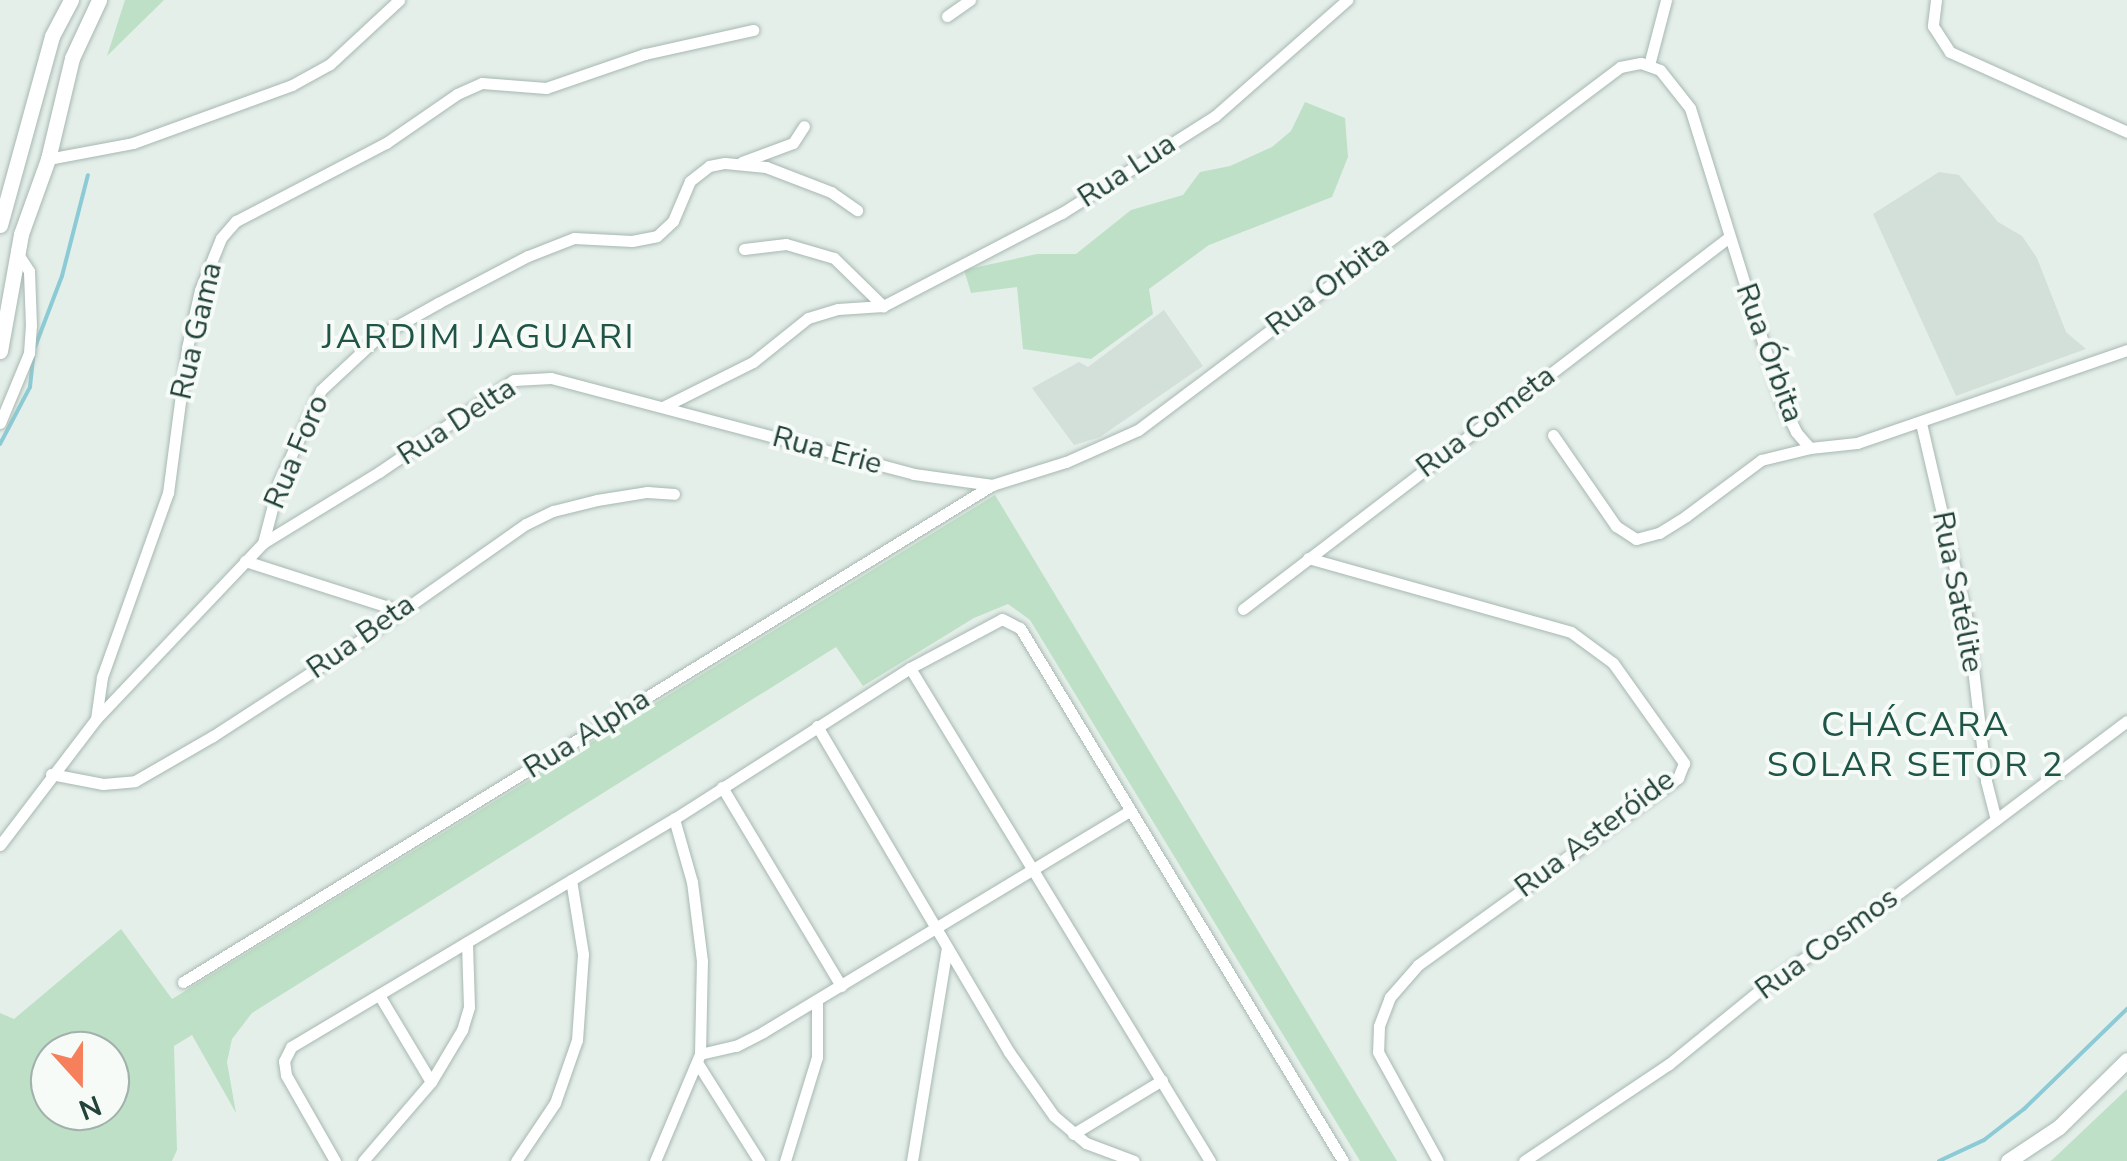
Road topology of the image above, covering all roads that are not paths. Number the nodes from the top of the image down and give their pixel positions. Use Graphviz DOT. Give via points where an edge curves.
graph roads {
  1 [pos="71,0"];
  2 [pos="99,0"];
  3 [pos="398,0"];
  4 [pos="970,0"];
  5 [pos="1346,0"];
  6 [pos="1666,0"];
  7 [pos="1936,0"];
  8 [pos="948,16"];
  9 [pos="753,30"];
  10 [pos="47,51"];
  11 [pos="72,58"];
  12 [pos="1650,65"];
  13 [pos="804,126"];
  14 [pos="2127,132"];
  15 [pos="48,159"];
  16 [pos="738,163"];
  17 [pos="856,210"];
  18 [pos="0,225"];
  19 [pos="1728,237"];
  20 [pos="744,249"];
  21 [pos="16,251"];
  22 [pos="883,306"];
  23 [pos="2127,350"];
  24 [pos="0,351"];
  25 [pos="665,406"];
  26 [pos="0,423"];
  27 [pos="1922,423"];
  28 [pos="1554,436"];
  29 [pos="1810,448"];
  30 [pos="992,485"];
  31 [pos="674,494"];
  32 [pos="263,543"];
  33 [pos="1308,558"];
  34 [pos="244,561"];
  35 [pos="1244,609"];
  36 [pos="401,611"];
  37 [pos="910,668"];
  38 [pos="96,719"];
  39 [pos="2127,721"];
  40 [pos="816,726"];
  41 [pos="51,774"];
  42 [pos="722,787"];
  43 [pos="1129,811"];
  44 [pos="674,818"];
  45 [pos="1996,820"];
  46 [pos="0,845"];
  47 [pos="1035,868"];
  48 [pos="571,880"];
  49 [pos="937,930"];
  50 [pos="467,942"];
  51 [pos="947,948"];
  52 [pos="182,982"];
  53 [pos="841,986"];
  54 [pos="378,995"];
  55 [pos="818,1001"];
  56 [pos="699,1059"];
  57 [pos="2127,1060"];
  58 [pos="1162,1080"];
  59 [pos="432,1082"];
  60 [pos="1074,1134"];
  61 [pos="335,1161"];
  62 [pos="363,1161"];
  63 [pos="516,1161"];
  64 [pos="654,1161"];
  65 [pos="759,1161"];
  66 [pos="785,1161"];
  67 [pos="912,1161"];
  68 [pos="1134,1161"];
  69 [pos="1210,1161"];
  70 [pos="1343,1161"];
  71 [pos="1438,1161"];
  72 [pos="1524,1161"];
  73 [pos="2008,1161"];
  1 -- 10 [label="main road"];
  2 -- 11 [label="main road"];
  3 -- 15 [label="street" via="330,64 292,85 133,143"];
  4 -- 8 [label="street"];
  5 -- 22 [label="street, Rua Lua" via="1215,116 1049,221"];
  6 -- 12 [label="street"];
  7 -- 14 [label="street" via="1933,26 1950,52"];
  9 -- 38 [label="street, Rua Gama" via="645,54 546,88 482,84 386,144 236,221 221,238 200,290 168,492 102,677"];
  10 -- 11 [label="main road"];
  10 -- 18 [label="main road"];
  11 -- 15 [label="main road"];
  12 -- 19 [label="street, Rua Órbita" via="1670,78 1690,108"];
  12 -- 30 [label="street, Rua Orbita" via="1620,67 1597,80 1138,430"];
  13 -- 16 [label="street" via="788,146"];
  15 -- 21 [label="main road"];
  16 -- 17 [label="street" via="796,178"];
  16 -- 32 [label="street, Rua Foro" via="696,174 673,221 657,236 553,245 356,354 321,390 306,420"];
  19 -- 29 [label="street, Rua Órbita" via="1782,403"];
  19 -- 33 [label="street, Rua Cometa"];
  20 -- 22 [label="street" via="786,244 834,258"];
  21 -- 24 [label="main road"];
  21 -- 26 [label="street" via="28,271 32,326 29,353"];
  22 -- 25 [label="street" via="820,312 754,362"];
  23 -- 27 [label="street, Rua Órbita"];
  25 -- 30 [label="street, Rua Erie" via="914,474"];
  25 -- 32 [label="street, Rua Delta" via="551,378 514,380"];
  27 -- 29 [label="street, Rua Órbita" via="1858,443"];
  27 -- 45 [label="street, Rua Satélite" via="1968,625"];
  28 -- 29 [label="street" via="1616,526 1636,539 1686,516 1761,460"];
  30 -- 52 [label="street, Rua Alpha"];
  31 -- 36 [label="street, Rua Beta" via="647,492 553,511"];
  32 -- 34 [label="street, Rua Delta"];
  33 -- 35 [label="street, Rua Cometa"];
  33 -- 71 [label="street, Rua Asteróide" via="1571,632 1613,662 1684,763 1678,778 1418,966 1390,997 1378,1052"];
  34 -- 36 [label="street"];
  34 -- 38 [label="street, Rua Delta"];
  36 -- 41 [label="street, Rua Beta" via="135,781 104,784"];
  37 -- 40 [label="street"];
  37 -- 43 [label="street" via="992,620 1015,622"];
  37 -- 47 [label="street"];
  38 -- 41 [label="street, Rua Gama"];
  39 -- 45 [label="street, Rua Cosmos"];
  40 -- 42 [label="street"];
  40 -- 49 [label="street"];
  41 -- 46 [label="street, Rua Gama"];
  42 -- 44 [label="street"];
  42 -- 53 [label="street"];
  43 -- 47 [label="street"];
  43 -- 70 [label="street"];
  44 -- 48 [label="street"];
  44 -- 56 [label="street" via="692,882 702,961"];
  45 -- 72 [label="street, Rua Cosmos" via="1770,982 1669,1064"];
  47 -- 49 [label="street"];
  47 -- 58 [label="street"];
  48 -- 50 [label="street"];
  48 -- 63 [label="street" via="582,954 577,1040 555,1103"];
  49 -- 51 [label="street"];
  49 -- 53 [label="street"];
  50 -- 54 [label="street"];
  50 -- 59 [label="street" via="469,1007"];
  51 -- 60 [label="street" via="1009,1052"];
  51 -- 67 [label="street"];
  53 -- 55 [label="street"];
  54 -- 59 [label="street"];
  54 -- 61 [label="street" via="291,1048 284,1061 294,1092"];
  55 -- 56 [label="street"];
  55 -- 66 [label="street" via="816,1057"];
  56 -- 64 [label="street"];
  56 -- 65 [label="street"];
  57 -- 73 [label="main road" via="2059,1127"];
  58 -- 60 [label="street"];
  58 -- 69 [label="street"];
  59 -- 62 [label="street"];
  60 -- 68 [label="street"];
}
